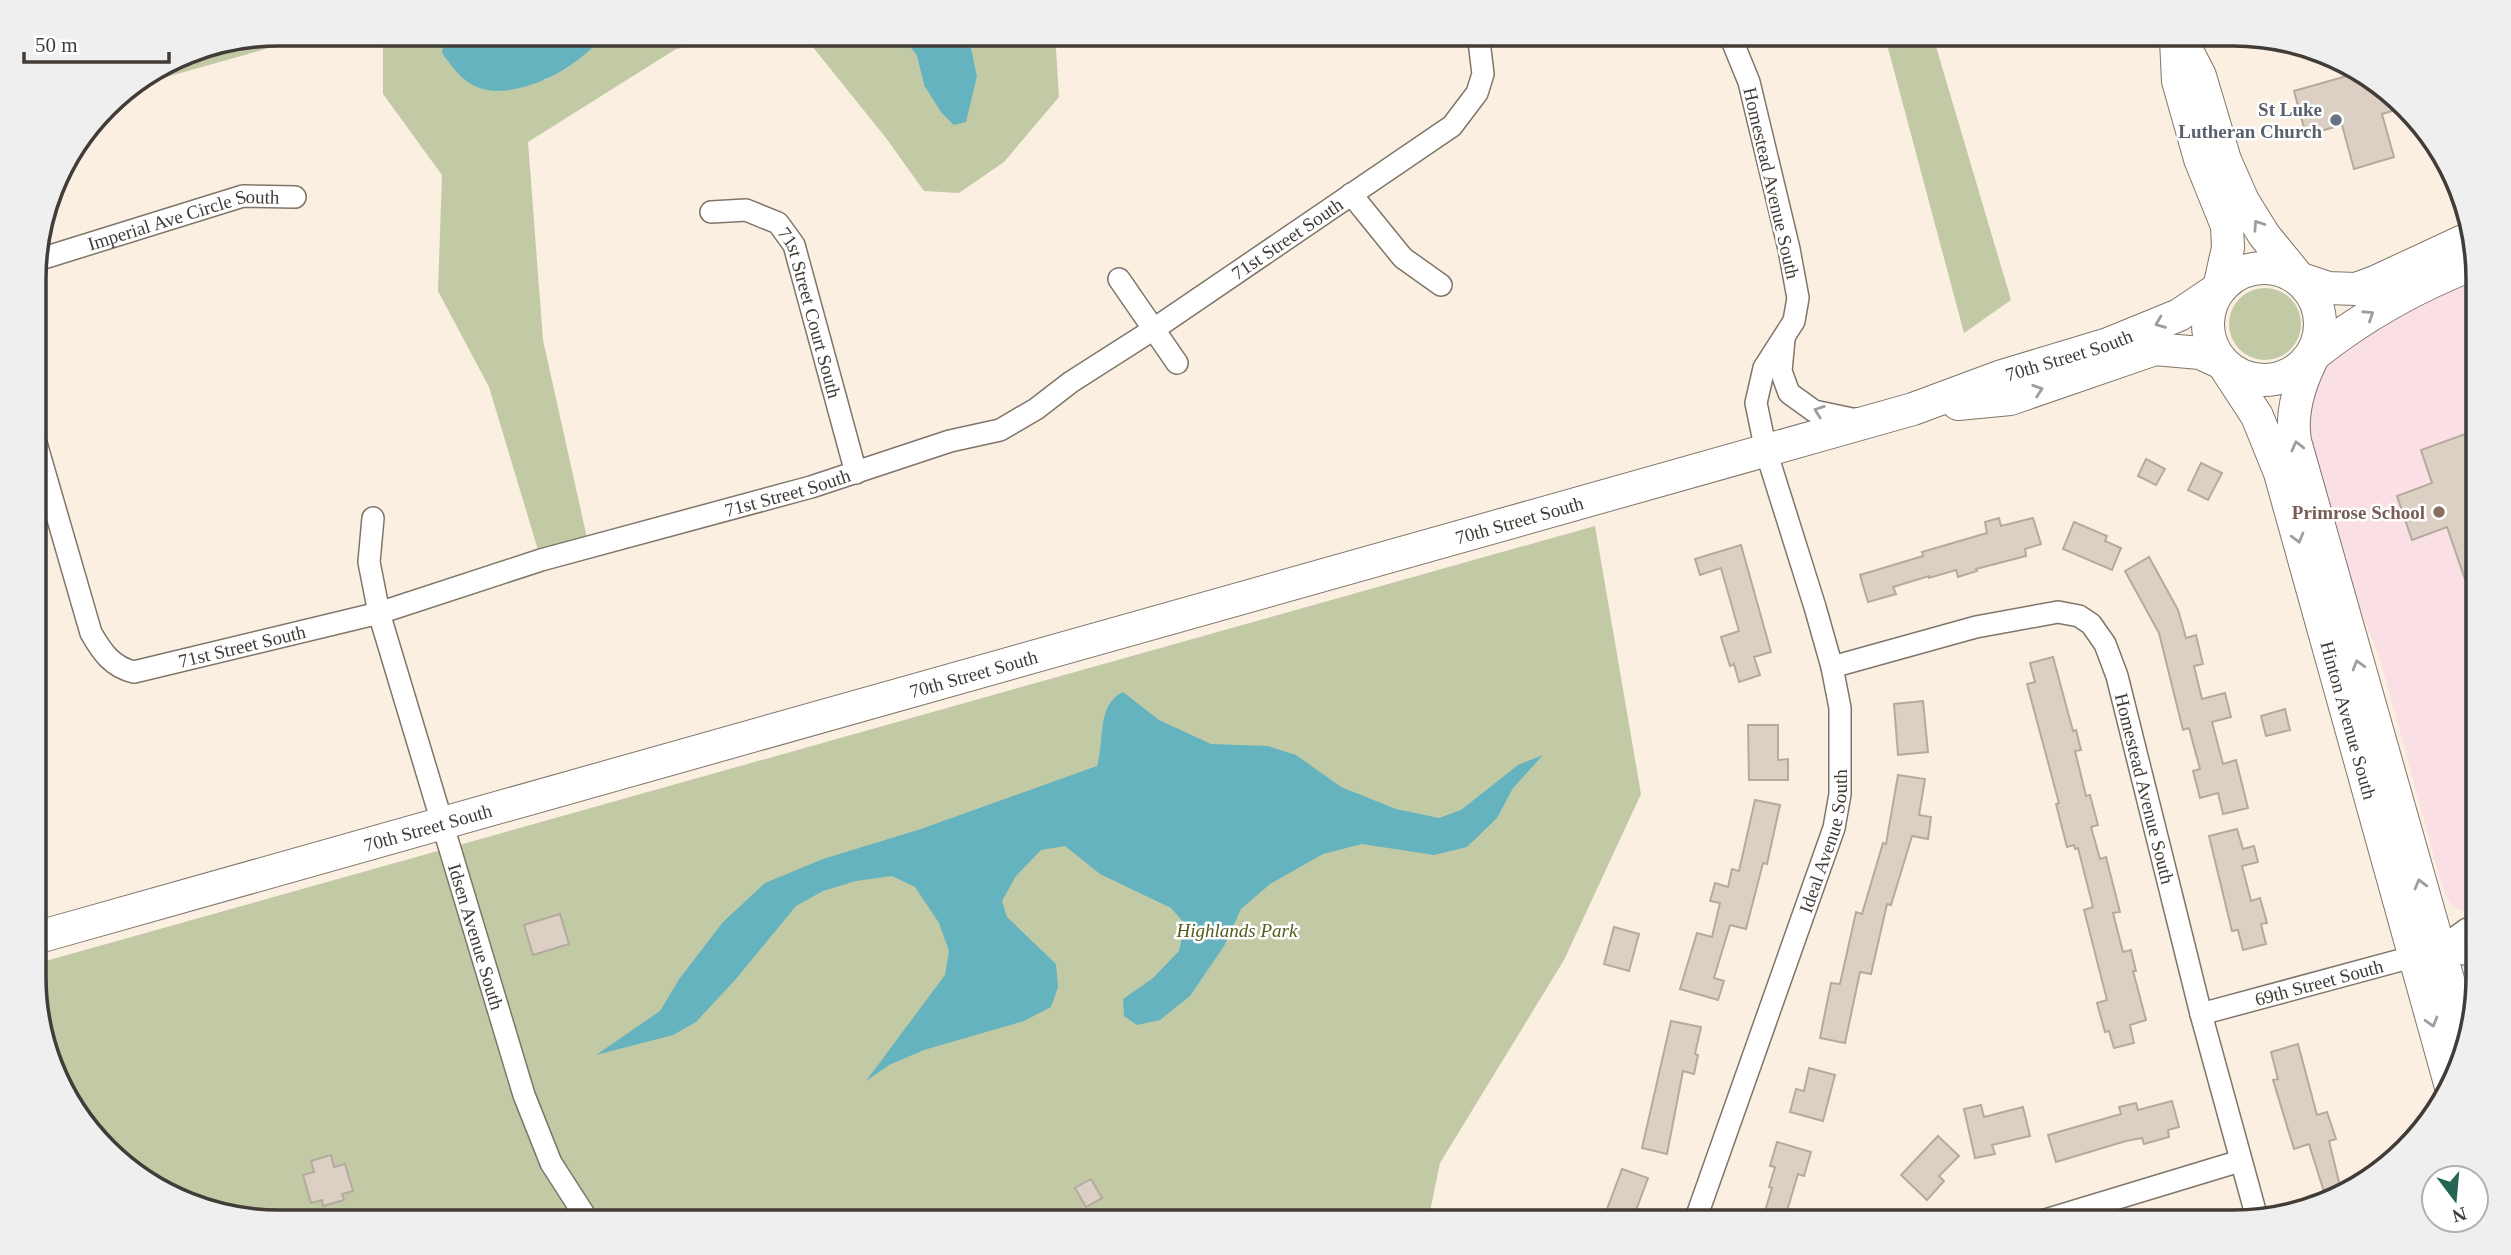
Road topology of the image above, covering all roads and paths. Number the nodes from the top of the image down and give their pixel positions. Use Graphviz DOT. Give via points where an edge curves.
graph roads {
  1 [pos="1480,46"];
  2 [pos="1734,46"];
  3 [pos="2177,46"];
  4 [pos="2184,46"];
  5 [pos="1351,194"];
  6 [pos="295,197"];
  7 [pos="711,212"];
  8 [pos="2463,241"];
  9 [pos="47,257"];
  10 [pos="2465,267"];
  11 [pos="1118,279"];
  12 [pos="2300,279"];
  13 [pos="1441,285"];
  14 [pos="2219,288"];
  15 [pos="1154,329"];
  16 [pos="1784,338"];
  17 [pos="2314,355"];
  18 [pos="1177,363"];
  19 [pos="2222,364"];
  20 [pos="1899,413"];
  21 [pos="1766,451"];
  22 [pos="856,472"];
  23 [pos="46,477"];
  24 [pos="373,517"];
  25 [pos="379,613"];
  26 [pos="1832,667"];
  27 [pos="444,822"];
  28 [pos="2466,930"];
  29 [pos="46,935"];
  30 [pos="2426,953"];
  31 [pos="2466,955"];
  32 [pos="2201,1014"];
  33 [pos="2460,1027"];
  34 [pos="2447,1067"];
  35 [pos="2240,1161"];
  36 [pos="2254,1208"];
  37 [pos="1699,1209"];
  38 [pos="2081,1209"];
  39 [pos="581,1210"];
  1 -- 5 [label="street, 71st Street South" via="1483,74 1477,93 1452,126"];
  2 -- 16 [label="street, Homestead Avenue South" via="1749,82 1798,298 1794,321"];
  3 -- 14 [label="main road" via="2178,81 2200,159 2227,226 2228,248"];
  12 -- 4 [label="main road, one-way" via="2264,235 2239,193 2200,76"];
  5 -- 13 [label="street" via="1403,258"];
  5 -- 15 [label="street, 71st Street South"];
  6 -- 9 [label="street, Imperial Ave Circle South" via="243,196"];
  7 -- 22 [label="street, 71st Street Court South" via="746,210 778,223 794,244"];
  8 -- 12 [label="main road" via="2356,289 2328,288"];
  17 -- 10 [label="main road, one-way" via="2383,306"];
  11 -- 15 [label="street"];
  12 -- 14 [label="main road" via="2284,271 2258,268"];
  12 -- 17 [label="main road" via="2320,316"];
  14 -- 19 [label="main road" via="2208,327"];
  14 -- 20 [label="main road, 70th Street South, one-way" via="2179,315 2108,344"];
  15 -- 18 [label="street"];
  15 -- 22 [label="street, 71st Street South" via="1000,430"];
  20 -- 16 [label="street, one-way" via="1852,419 1814,411 1789,393 1782,371"];
  16 -- 21 [label="street, Homestead Avenue South" via="1764,368 1756,403"];
  17 -- 19 [label="main road" via="2289,374 2272,380 2252,379"];
  30 -- 17 [label="main road, Hinton Avenue South, one-way" via="2295,441 2293,416"];
  20 -- 19 [label="main road, 70th Street South, one-way" via="2010,399 2155,349 2200,353"];
  19 -- 30 [label="main road, Hinton Avenue South, one-way" via="2257,416 2280,472"];
  20 -- 21 [label="main road, 70th Street South"];
  21 -- 26 [label="street, Ideal Avenue South"];
  21 -- 27 [label="main road, 70th Street South"];
  22 -- 25 [label="street, 71st Street South" via="541,560"];
  23 -- 25 [label="street, 71st Street South" via="92,633 103,654 121,669 134,672"];
  24 -- 25 [label="street, Idsen Avenue South" via="369,562"];
  25 -- 27 [label="street, Idsen Avenue South"];
  26 -- 32 [label="street, Homestead Avenue South" via="1976,627 2058,612 2091,624 2105,643 2117,676"];
  26 -- 37 [label="street, Ideal Avenue South" via="1842,756 1834,828"];
  27 -- 29 [label="main road, 70th Street South"];
  27 -- 39 [label="street, Idsen Avenue South" via="524,1095 551,1163"];
  28 -- 30 [label="street"];
  30 -- 31 [label="street"];
  30 -- 32 [label="street, 69th Street South"];
  30 -- 33 [label="main road, Hinton Avenue South"];
  30 -- 34 [label="main road, Hinton Avenue South, one-way"];
  32 -- 35 [label="street, Homestead Avenue South"];
  35 -- 36 [label="street, Homestead Avenue South"];
  35 -- 38 [label="street"];
}
